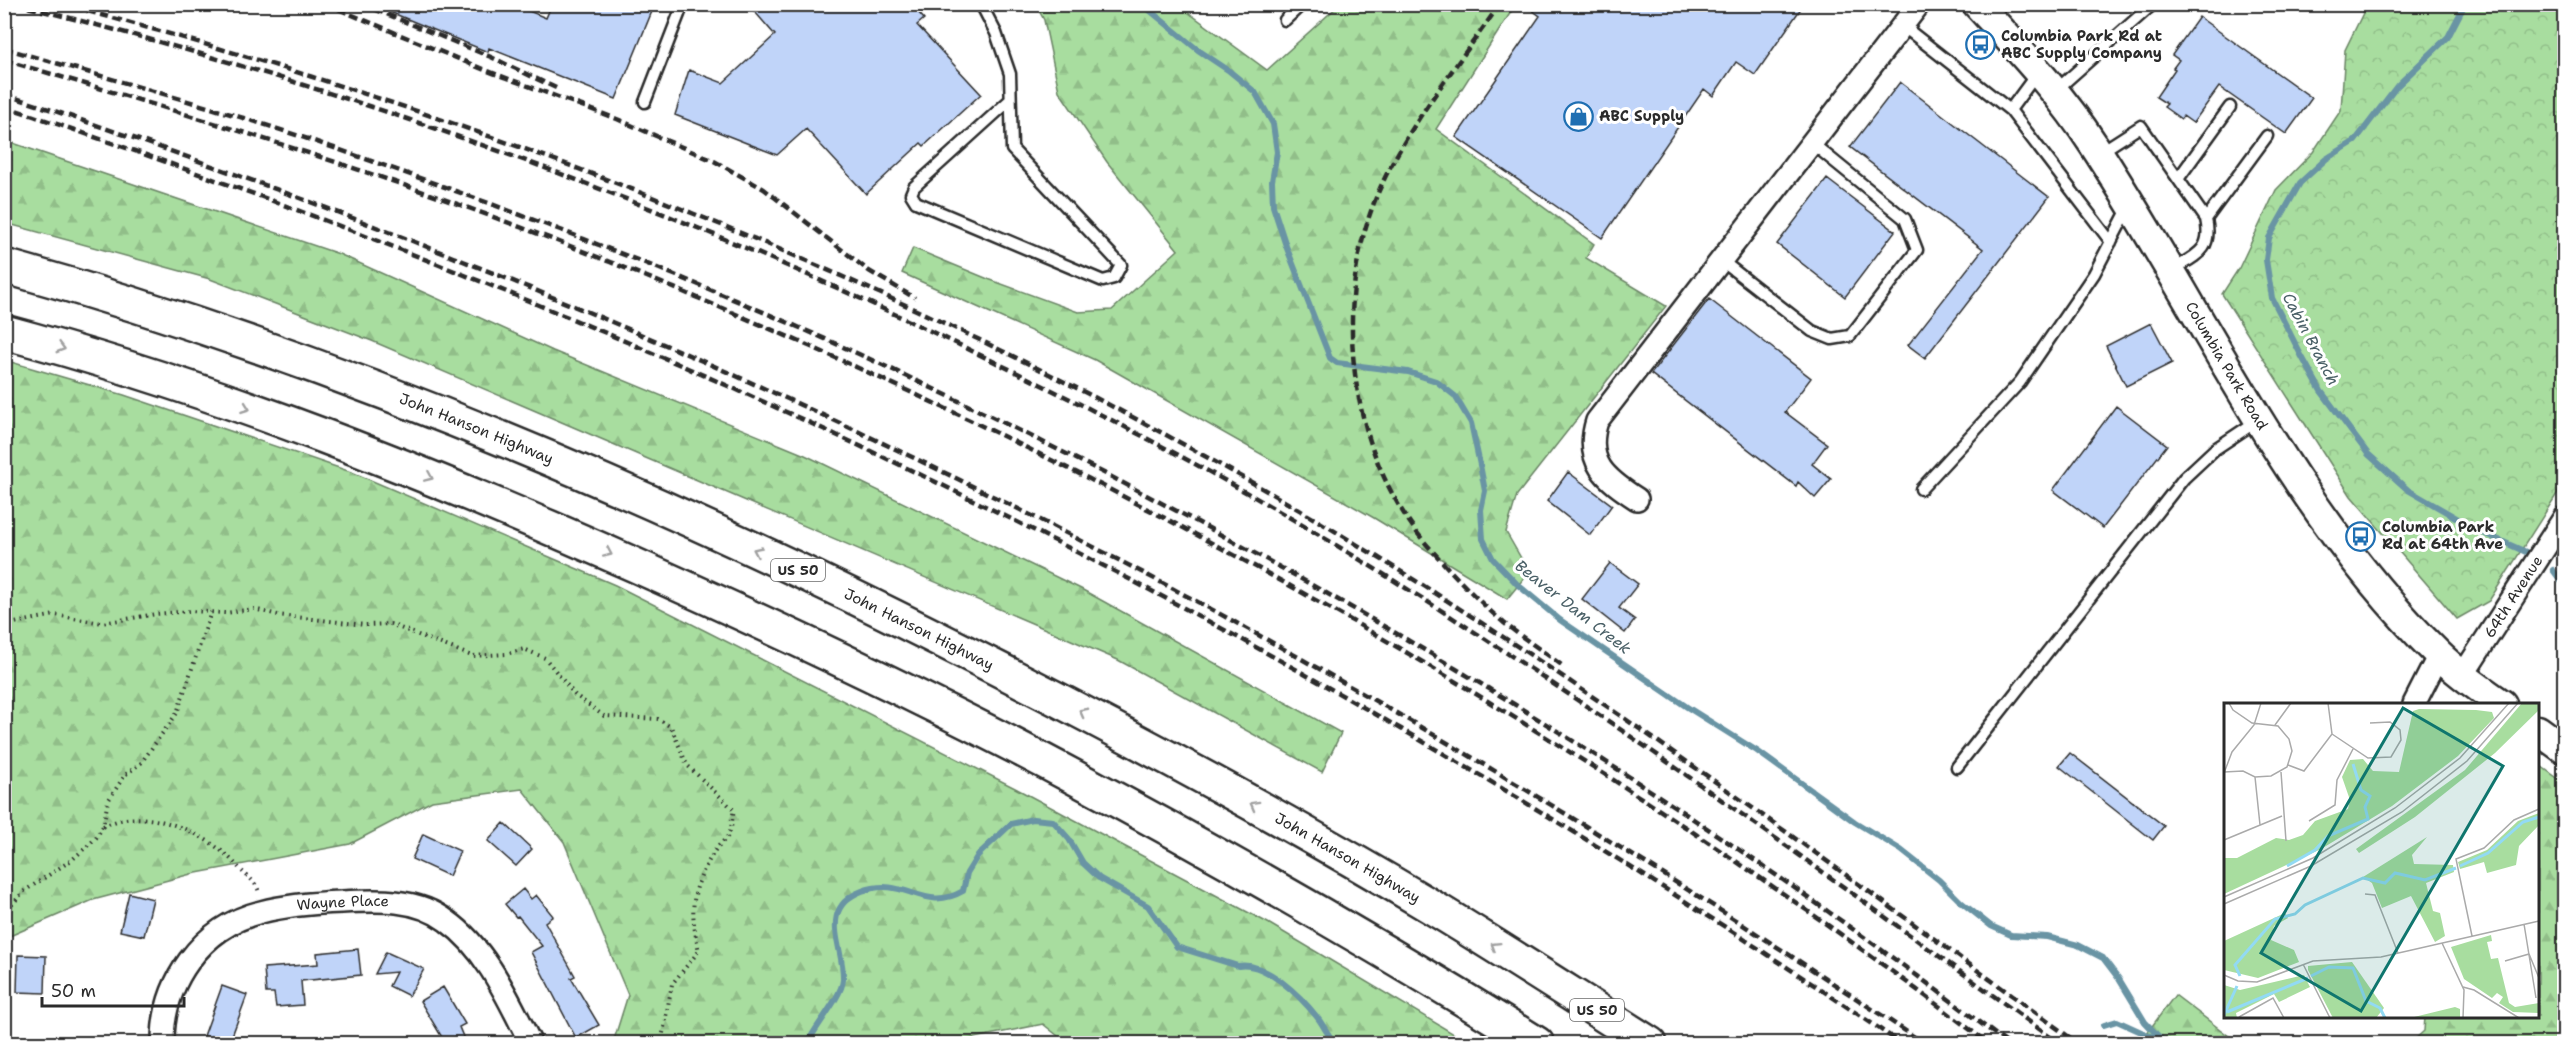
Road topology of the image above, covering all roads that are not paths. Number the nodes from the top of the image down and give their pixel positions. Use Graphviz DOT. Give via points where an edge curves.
graph roads {
  1 [pos="683,4"];
  2 [pos="981,4"];
  3 [pos="1302,4"];
  4 [pos="1919,4"];
  5 [pos="1977,4"];
  6 [pos="2152,4"];
  7 [pos="1285,20"];
  8 [pos="1903,26"];
  9 [pos="2046,81"];
  10 [pos="1010,100"];
  11 [pos="645,102"];
  12 [pos="2230,108"];
  13 [pos="2010,110"];
  14 [pos="2267,136"];
  15 [pos="1813,144"];
  16 [pos="2099,153"];
  17 [pos="2178,179"];
  18 [pos="2130,204"];
  19 [pos="2206,219"];
  20 [pos="2111,242"];
  21 [pos="1722,261"];
  22 [pos="4,266"];
  23 [pos="2171,271"];
  24 [pos="4,332"];
  25 [pos="2260,419"];
  26 [pos="1921,489"];
  27 [pos="1637,499"];
  28 [pos="2565,518"];
  29 [pos="2439,655"];
  30 [pos="2463,675"];
  31 [pos="2415,703"];
  32 [pos="2499,703"];
  33 [pos="2539,731"];
  34 [pos="2565,750"];
  35 [pos="1957,767"];
  36 [pos="163,1044"];
  37 [pos="531,1044"];
  38 [pos="1537,1044"];
  39 [pos="1650,1044"];
  1 -- 11 [label="lane"];
  2 -- 10 [label="lane" via="1010,74"];
  3 -- 7 [label="lane"];
  4 -- 8 [label="street"];
  5 -- 9 [label="street, Columbia Park Road"];
  6 -- 9 [label="lane"];
  8 -- 13 [label="lane"];
  8 -- 15 [label="street"];
  9 -- 13 [label="lane"];
  9 -- 16 [label="street, Columbia Park Road"];
  10 -- 10 [label="lane" via="1012,149 1121,265 1114,278 1103,281 916,201 911,194 914,187"];
  12 -- 17 [label="lane"];
  13 -- 20 [label="lane"];
  14 -- 19 [label="lane"];
  15 -- 21 [label="street"];
  15 -- 21 [label="lane" via="1905,219 1917,250 1850,336 1832,339 1812,331"];
  16 -- 17 [label="lane" via="2141,126"];
  16 -- 18 [label="street, Columbia Park Road"];
  17 -- 19 [label="lane"];
  18 -- 20 [label="lane"];
  18 -- 23 [label="street, Columbia Park Road"];
  19 -- 23 [label="lane" via="2210,234 2205,249"];
  20 -- 26 [label="lane" via="2094,274 2020,382"];
  21 -- 27 [label="street" via="1597,421 1593,446 1599,466 1614,484"];
  39 -- 22 [label="highway, John Hanson Highway / US 50, one-way" via="1429,906 1191,770 977,658 765,554 575,469 321,368 181,319"];
  23 -- 25 [label="street, Columbia Park Road"];
  24 -- 38 [label="highway, one-way" via="204,392 384,459 723,604 956,716 1130,807 1365,940"];
  25 -- 29 [label="street, Columbia Park Road" via="2338,540"];
  25 -- 35 [label="lane" via="2216,449 2184,478"];
  28 -- 30 [label="street, 64th Avenue"];
  29 -- 30 [label="street, Columbia Park Road"];
  29 -- 31 [label="street"];
  30 -- 32 [label="street, Columbia Park Road"];
  33 -- 34 [label="street"];
  36 -- 37 [label="street, Wayne Place" via="166,1009 184,967 201,945 224,928 261,912 366,900 400,902 425,909 467,938 489,967"];
}
